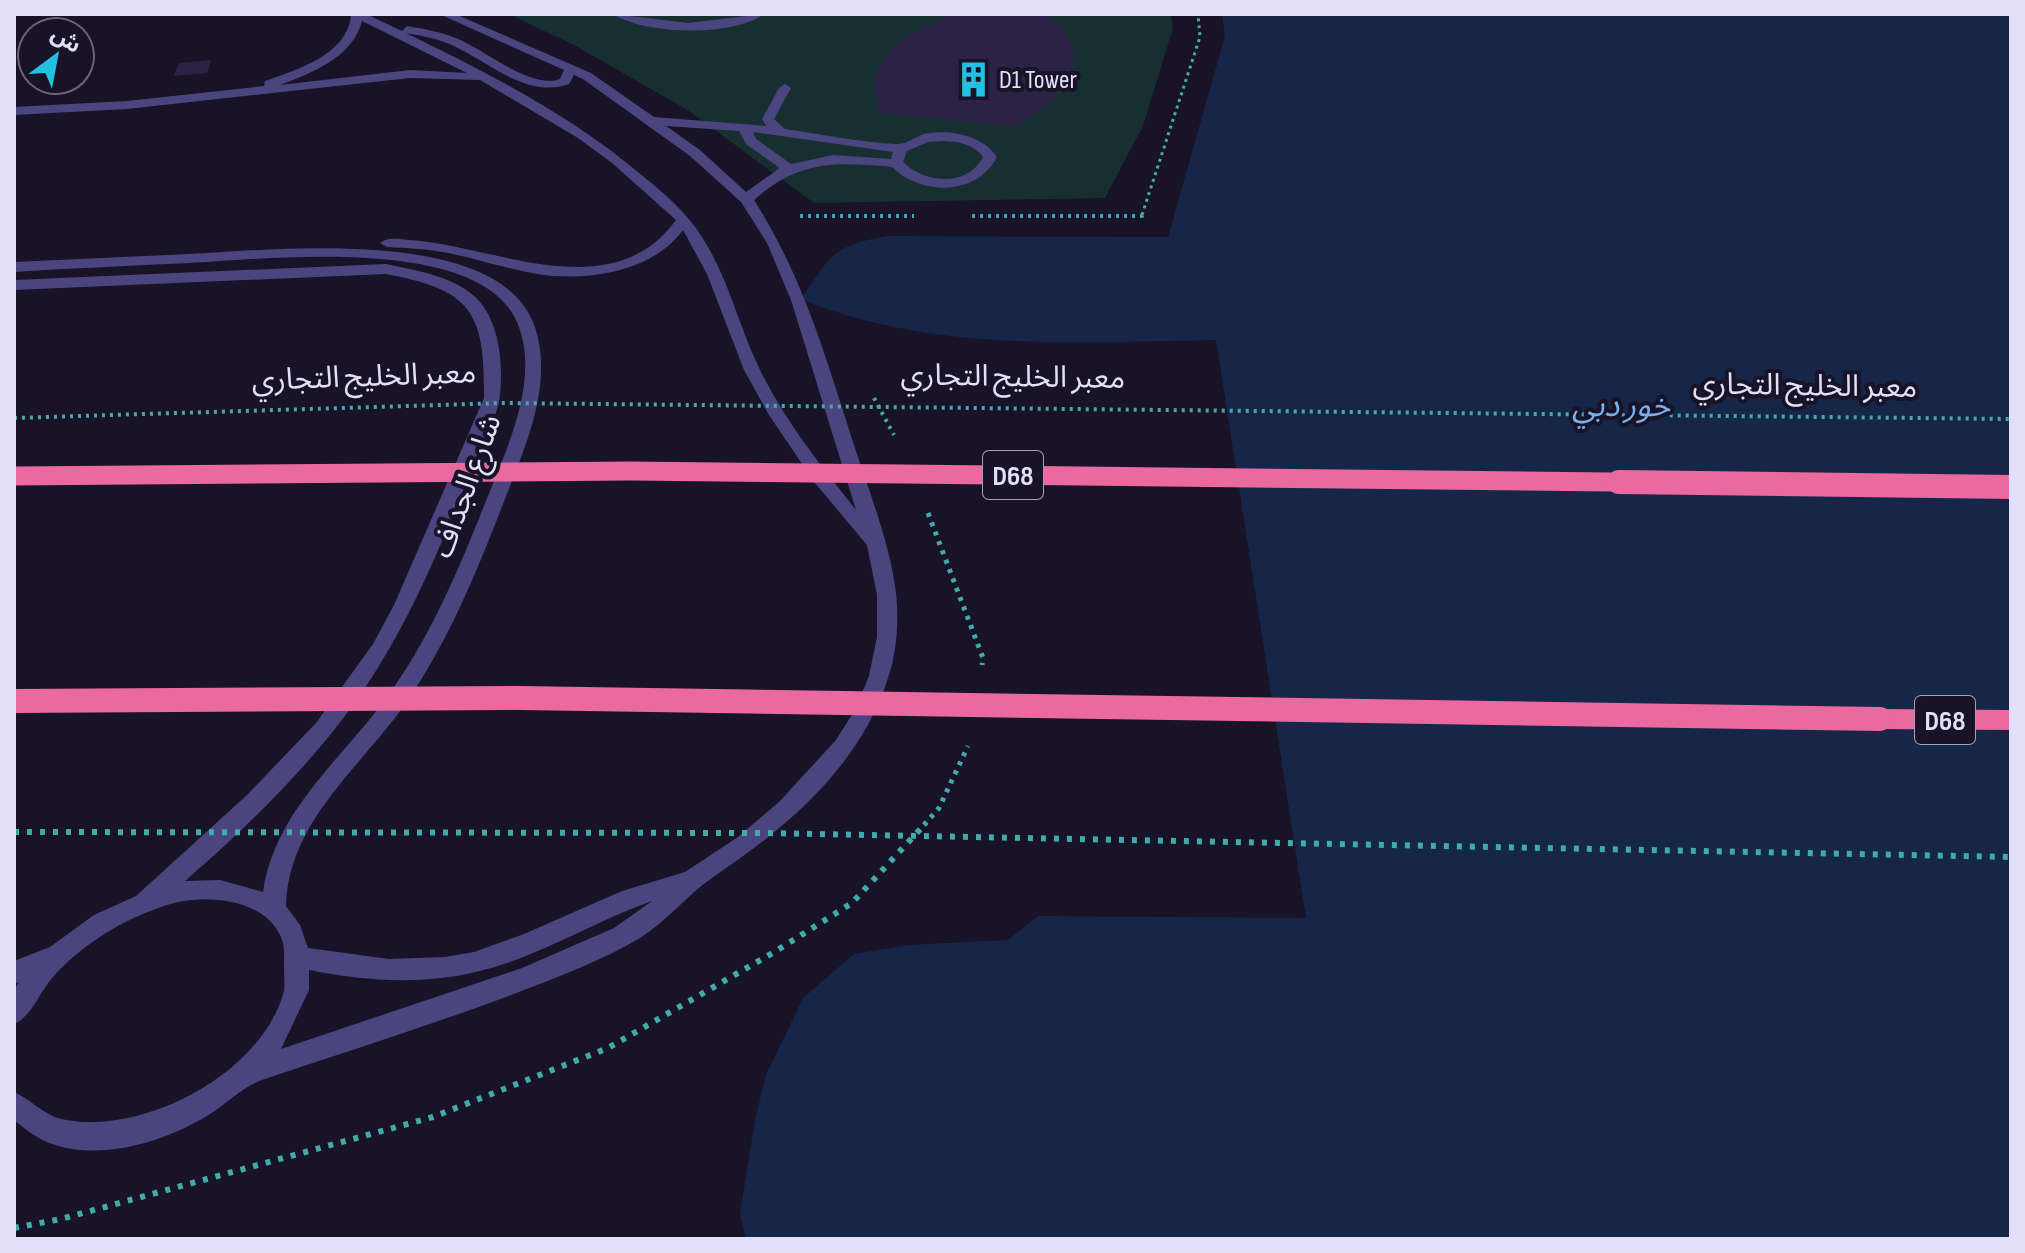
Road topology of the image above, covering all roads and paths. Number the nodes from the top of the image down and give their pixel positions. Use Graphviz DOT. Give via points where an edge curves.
graph roads {
  1 [pos="358,14"];
  2 [pos="445,14"];
  3 [pos="619,14"];
  4 [pos="758,14"];
  5 [pos="1198,14"];
  6 [pos="469,19"];
  7 [pos="383,27"];
  8 [pos="571,68"];
  9 [pos="487,79"];
  10 [pos="785,88"];
  11 [pos="245,92"];
  12 [pos="14,111"];
  13 [pos="649,121"];
  14 [pos="743,127"];
  15 [pos="782,132"];
  16 [pos="899,156"];
  17 [pos="793,165"];
  18 [pos="746,199"];
  19 [pos="759,216"];
  20 [pos="926,216"];
  21 [pos="972,216"];
  22 [pos="683,220"];
  23 [pos="76,264"];
  24 [pos="14,267"];
  25 [pos="14,285"];
  26 [pos="473,396"];
  27 [pos="467,411"];
  28 [pos="14,418"];
  29 [pos="2011,419"];
  30 [pos="14,476"];
  31 [pos="2011,487"];
  32 [pos="878,549"];
  33 [pos="14,701"];
  34 [pos="2011,720"];
  35 [pos="195,826"];
  36 [pos="14,832"];
  37 [pos="172,843"];
  38 [pos="2011,857"];
  39 [pos="692,880"];
  40 [pos="145,901"];
  41 [pos="274,909"];
  42 [pos="59,952"];
  43 [pos="299,957"];
  44 [pos="14,973"];
  45 [pos="14,1012"];
  46 [pos="243,1074"];
  47 [pos="14,1105"];
  1 -- 7 [label="street"];
  1 -- 11 [label="street" via="352,36 325,59"];
  2 -- 6 [label="street"];
  3 -- 4 [label="street" via="665,26 705,27"];
  5 -- 21 [label="path" via="1200,37 1142,216"];
  6 -- 8 [label="street"];
  7 -- 8 [label="street" via="456,42 543,87 564,84"];
  7 -- 9 [label="street"];
  8 -- 13 [label="street"];
  9 -- 11 [label="street" via="410,74"];
  9 -- 22 [label="street" via="587,138"];
  10 -- 15 [label="street" via="768,119"];
  11 -- 12 [label="street"];
  13 -- 14 [label="street"];
  13 -- 18 [label="street"];
  14 -- 15 [label="street"];
  14 -- 17 [label="street" via="751,141"];
  15 -- 16 [label="street"];
  15 -- 17 [label="street" via="796,146"];
  16 -- 16 [label="street" via="902,171 913,178 948,182 980,174 990,157 986,149 961,138 926,138"];
  16 -- 17 [label="street"];
  17 -- 18 [label="street"];
  18 -- 19 [label="street"];
  19 -- 20 [label="path"];
  19 -- 32 [label="street" via="799,300"];
  22 -- 23 [label="street" via="665,242 646,254 568,272 450,249 373,242 157,251"];
  22 -- 32 [label="street" via="785,427"];
  23 -- 24 [label="street, شارع الجداف"];
  23 -- 41 [label="street, شارع الجداف" via="320,253 438,263 491,285 511,301 531,340 531,393 524,426 458,596 399,696 292,833 274,884"];
  25 -- 40 [label="street, شارع الجداف" via="386,269 443,283 480,311 488,333 494,362 492,398 403,607 382,644 288,767 247,811"];
  26 -- 27 [label="path"];
  28 -- 29 [label="path, معبر الخليج التجاري, bridge" via="505,403"];
  30 -- 31 [label="highway, D68, bridge" via="631,471"];
  32 -- 39 [label="street" via="888,586 889,626 882,669 864,712 837,757 798,799"];
  33 -- 34 [label="highway, D68, bridge" via="520,698"];
  35 -- 37 [label="path"];
  36 -- 38 [label="path, bridge" via="709,832"];
  39 -- 43 [label="street" via="624,899 504,954 444,969 357,970"];
  39 -- 46 [label="street" via="639,926 551,967"];
  40 -- 41 [label="street" via="182,891 217,890 249,896"];
  40 -- 42 [label="street" via="86,931"];
  41 -- 43 [label="street" via="292,930"];
  42 -- 44 [label="street"];
  42 -- 45 [label="street"];
  43 -- 46 [label="street" via="292,1003"];
  46 -- 47 [label="street" via="180,1116 111,1137 78,1138 50,1131"];
}
